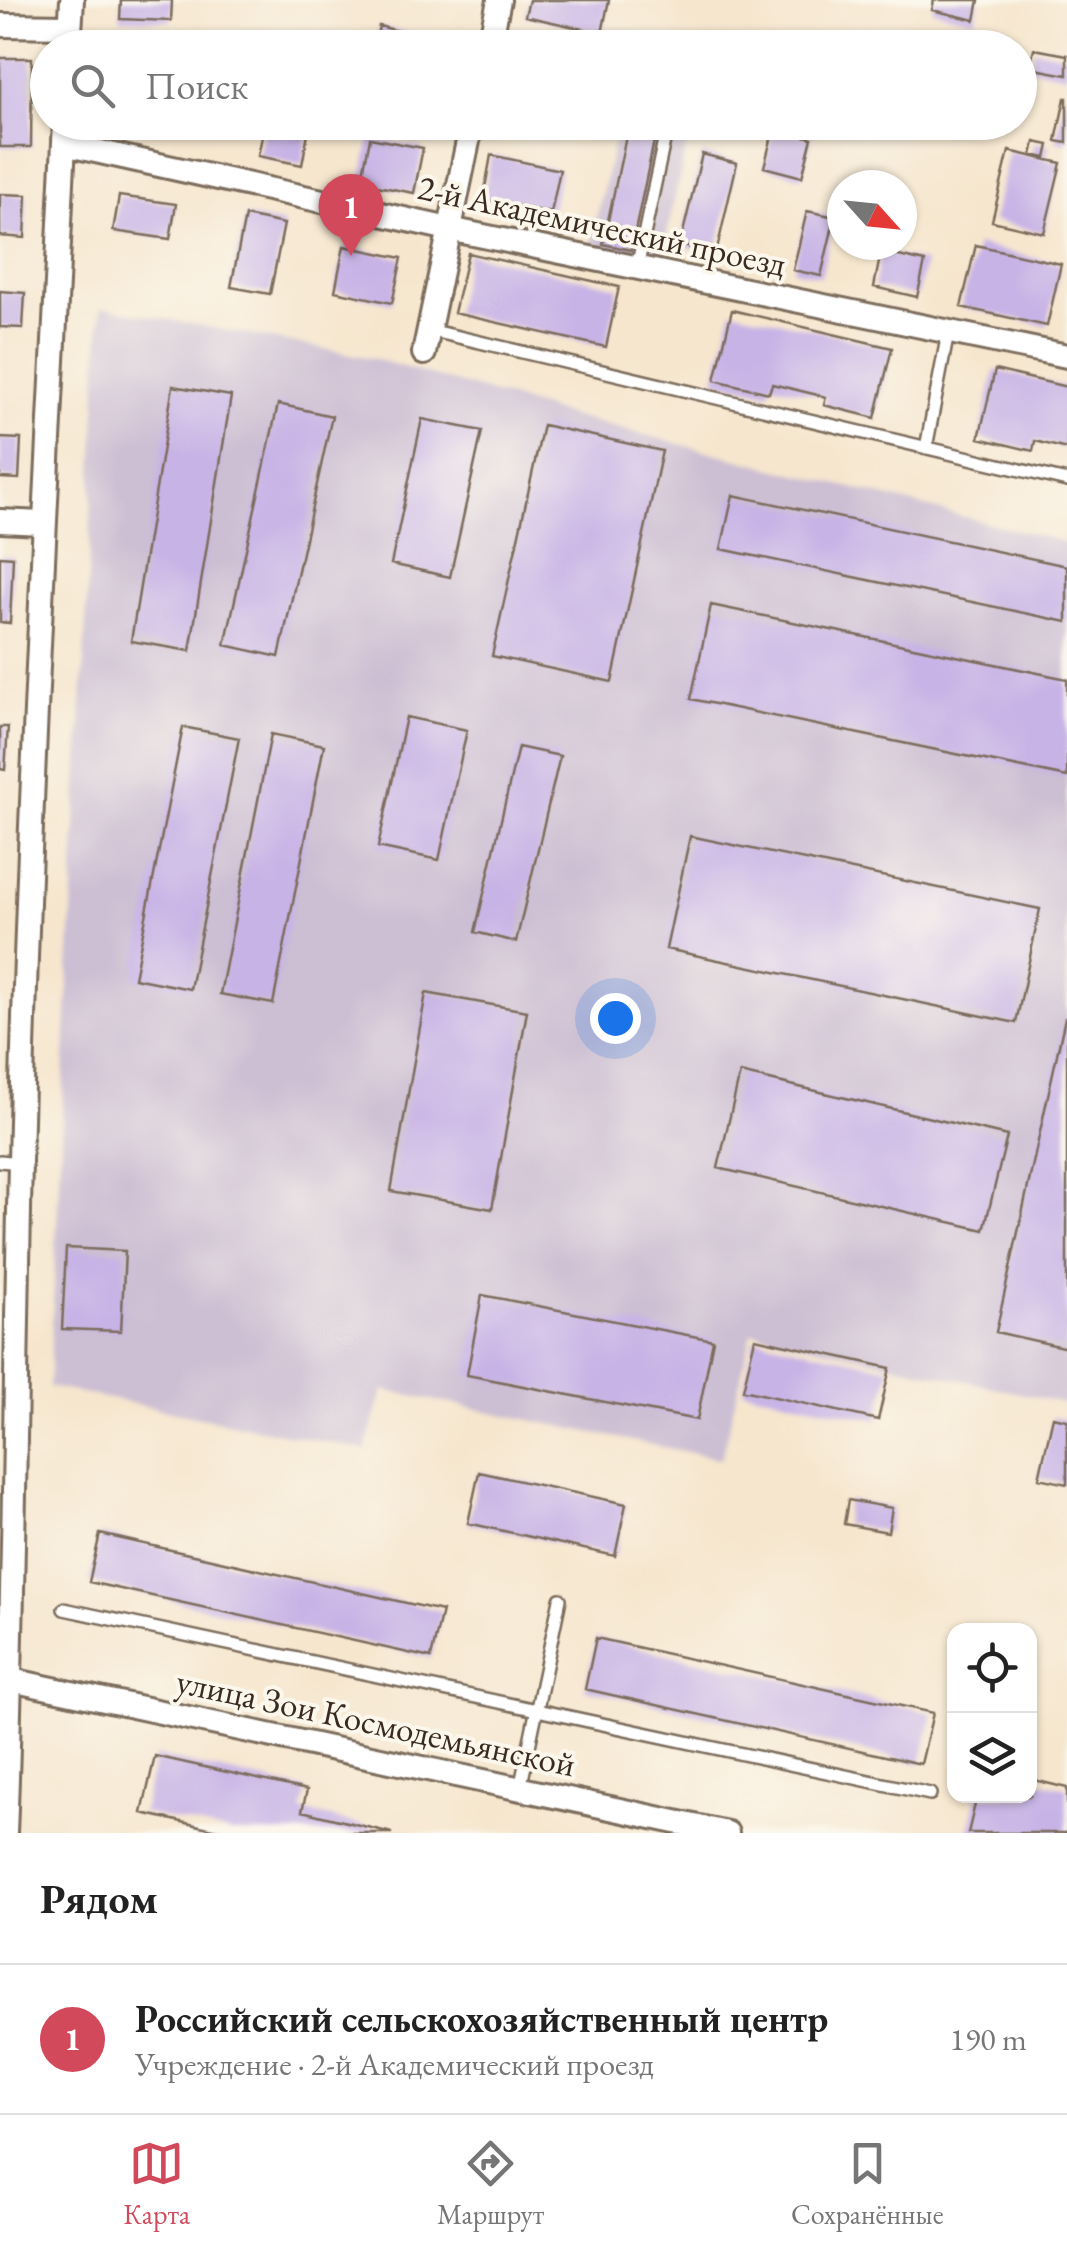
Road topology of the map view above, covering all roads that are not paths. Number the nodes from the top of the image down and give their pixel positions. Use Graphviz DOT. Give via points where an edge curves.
graph roads {
  1 [pos="72,0"];
  2 [pos="499,0"];
  3 [pos="0,25"];
  4 [pos="30,30"];
  5 [pos="70,30"];
  6 [pos="493,30"];
  7 [pos="65,140"];
  8 [pos="93,140"];
  9 [pos="468,140"];
  10 [pos="664,140"];
  11 [pos="449,229"];
  12 [pos="636,268"];
  13 [pos="948,333"];
  14 [pos="426,342"];
  15 [pos="1067,356"];
  16 [pos="926,448"];
  17 [pos="1067,481"];
  18 [pos="0,521"];
  19 [pos="42,523"];
  20 [pos="10,1162"];
  21 [pos="8,1524"];
  22 [pos="560,1599"];
  23 [pos="64,1610"];
  24 [pos="11,1680"];
  25 [pos="536,1710"];
  26 [pos="520,1789"];
  27 [pos="930,1794"];
  28 [pos="5,1833"];
  29 [pos="727,1833"];
  1 -- 5 [label="street"];
  2 -- 6 [label="street"];
  3 -- 4 [label="street"];
  7 -- 19 [label="street"];
  8 -- 11 [label="street, 2-й Академический проезд"];
  9 -- 11 [label="street"];
  10 -- 12 [label="lane"];
  11 -- 12 [label="street, 2-й Академический проезд"];
  11 -- 14 [label="street"];
  12 -- 13 [label="street, 2-й Академический проезд"];
  13 -- 15 [label="street, 2-й Академический проезд"];
  13 -- 16 [label="lane"];
  14 -- 16 [label="lane"];
  16 -- 17 [label="lane"];
  18 -- 19 [label="street"];
  19 -- 20 [label="street"];
  20 -- 21 [label="street"];
  21 -- 24 [label="street"];
  22 -- 25 [label="lane"];
  23 -- 25 [label="lane"];
  24 -- 26 [label="street, улица Зои Космодемьянской"];
  24 -- 28 [label="street"];
  25 -- 26 [label="lane"];
  25 -- 27 [label="lane"];
  26 -- 29 [label="street, улица Зои Космодемьянской"];
}
